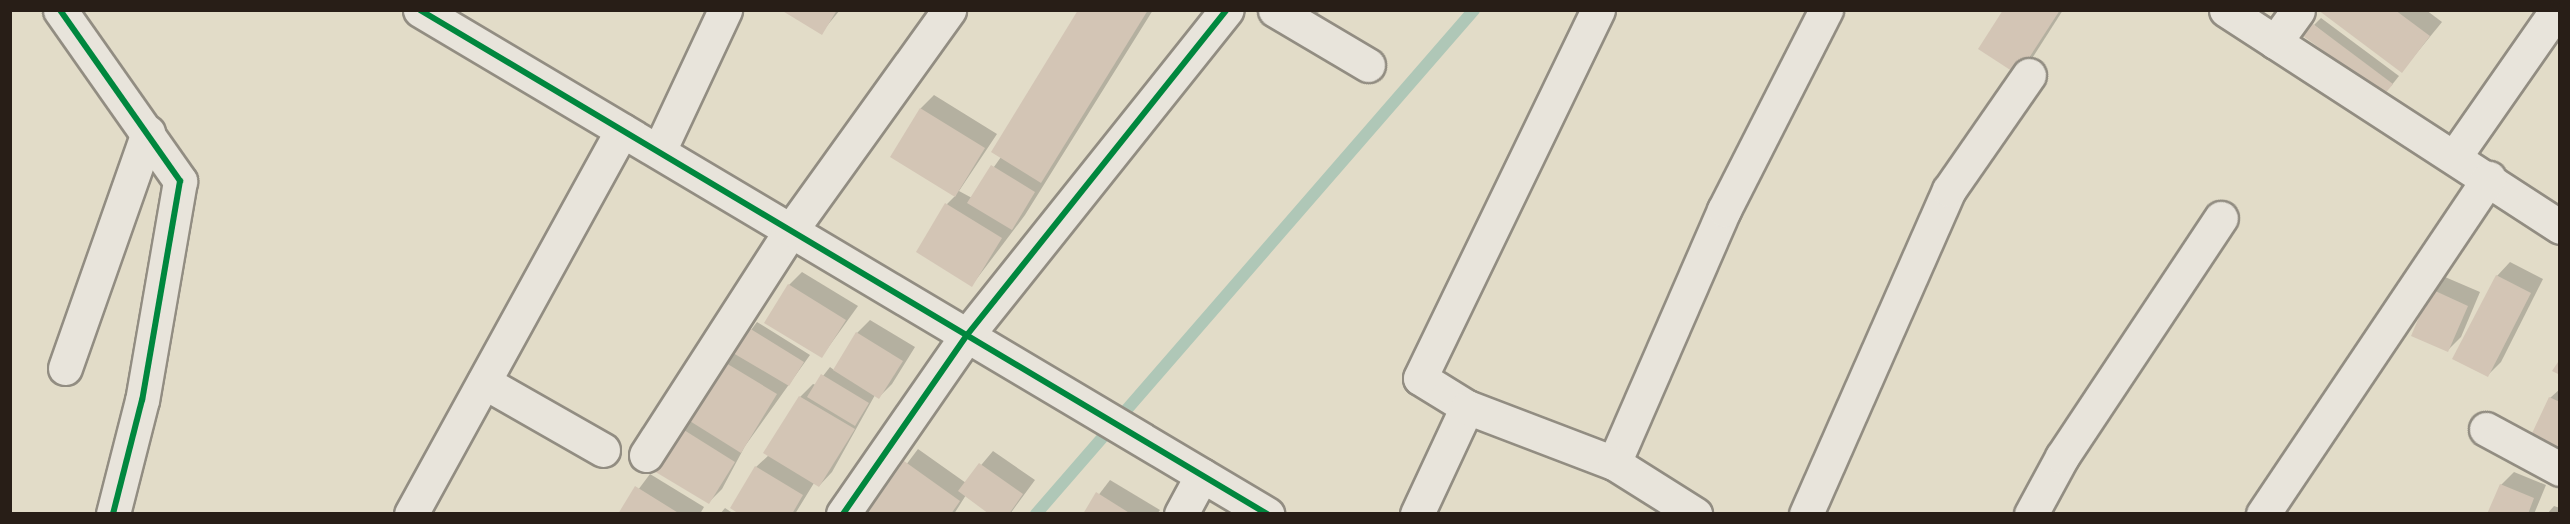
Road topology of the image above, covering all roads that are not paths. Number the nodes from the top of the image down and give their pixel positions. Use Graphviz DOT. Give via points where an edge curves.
graph roads {
  1 [pos="60,10"];
  2 [pos="420,10"];
  3 [pos="725,10"];
  4 [pos="949,10"];
  5 [pos="1226,10"];
  6 [pos="1275,10"];
  7 [pos="1598,10"];
  8 [pos="1826,10"];
  9 [pos="2226,10"];
  10 [pos="2298,10"];
  11 [pos="2557,10"];
  12 [pos="2275,42"];
  13 [pos="1368,65"];
  14 [pos="2029,75"];
  15 [pos="622,130"];
  16 [pos="148,132"];
  17 [pos="659,151"];
  18 [pos="2455,156"];
  19 [pos="2489,178"];
  20 [pos="2221,218"];
  21 [pos="2559,227"];
  22 [pos="791,230"];
  23 [pos="967,335"];
  24 [pos="65,369"];
  25 [pos="484,382"];
  26 [pos="1467,406"];
  27 [pos="2486,429"];
  28 [pos="603,450"];
  29 [pos="646,455"];
  30 [pos="1614,463"];
  31 [pos="2559,469"];
  32 [pos="1202,475"];
  33 [pos="1649,501"];
  34 [pos="417,511"];
  35 [pos="113,513"];
  36 [pos="843,513"];
  37 [pos="1181,513"];
  38 [pos="1267,513"];
  39 [pos="1417,513"];
  40 [pos="1695,513"];
  41 [pos="1806,513"];
  42 [pos="2031,513"];
  43 [pos="2263,513"];
  1 -- 16 [label="street"];
  2 -- 15 [label="street"];
  3 -- 17 [label="street"];
  4 -- 22 [label="street"];
  5 -- 23 [label="street"];
  6 -- 13 [label="street"];
  7 -- 26 [label="street" via="1420,378"];
  8 -- 30 [label="street" via="1724,210"];
  9 -- 12 [label="street"];
  10 -- 12 [label="street"];
  11 -- 18 [label="street"];
  12 -- 18 [label="street"];
  14 -- 41 [label="street" via="1949,190"];
  15 -- 17 [label="street"];
  15 -- 25 [label="street"];
  16 -- 24 [label="street"];
  16 -- 35 [label="street" via="180,181 142,400"];
  17 -- 22 [label="street"];
  18 -- 19 [label="street"];
  19 -- 21 [label="street"];
  19 -- 43 [label="street"];
  20 -- 42 [label="street" via="2062,457"];
  22 -- 23 [label="street"];
  22 -- 29 [label="street"];
  23 -- 32 [label="street"];
  23 -- 36 [label="street"];
  25 -- 28 [label="street"];
  25 -- 34 [label="street"];
  26 -- 30 [label="street"];
  26 -- 39 [label="street"];
  27 -- 31 [label="street"];
  30 -- 33 [label="street"];
  32 -- 37 [label="street"];
  32 -- 38 [label="street"];
  33 -- 40 [label="street"];
}
